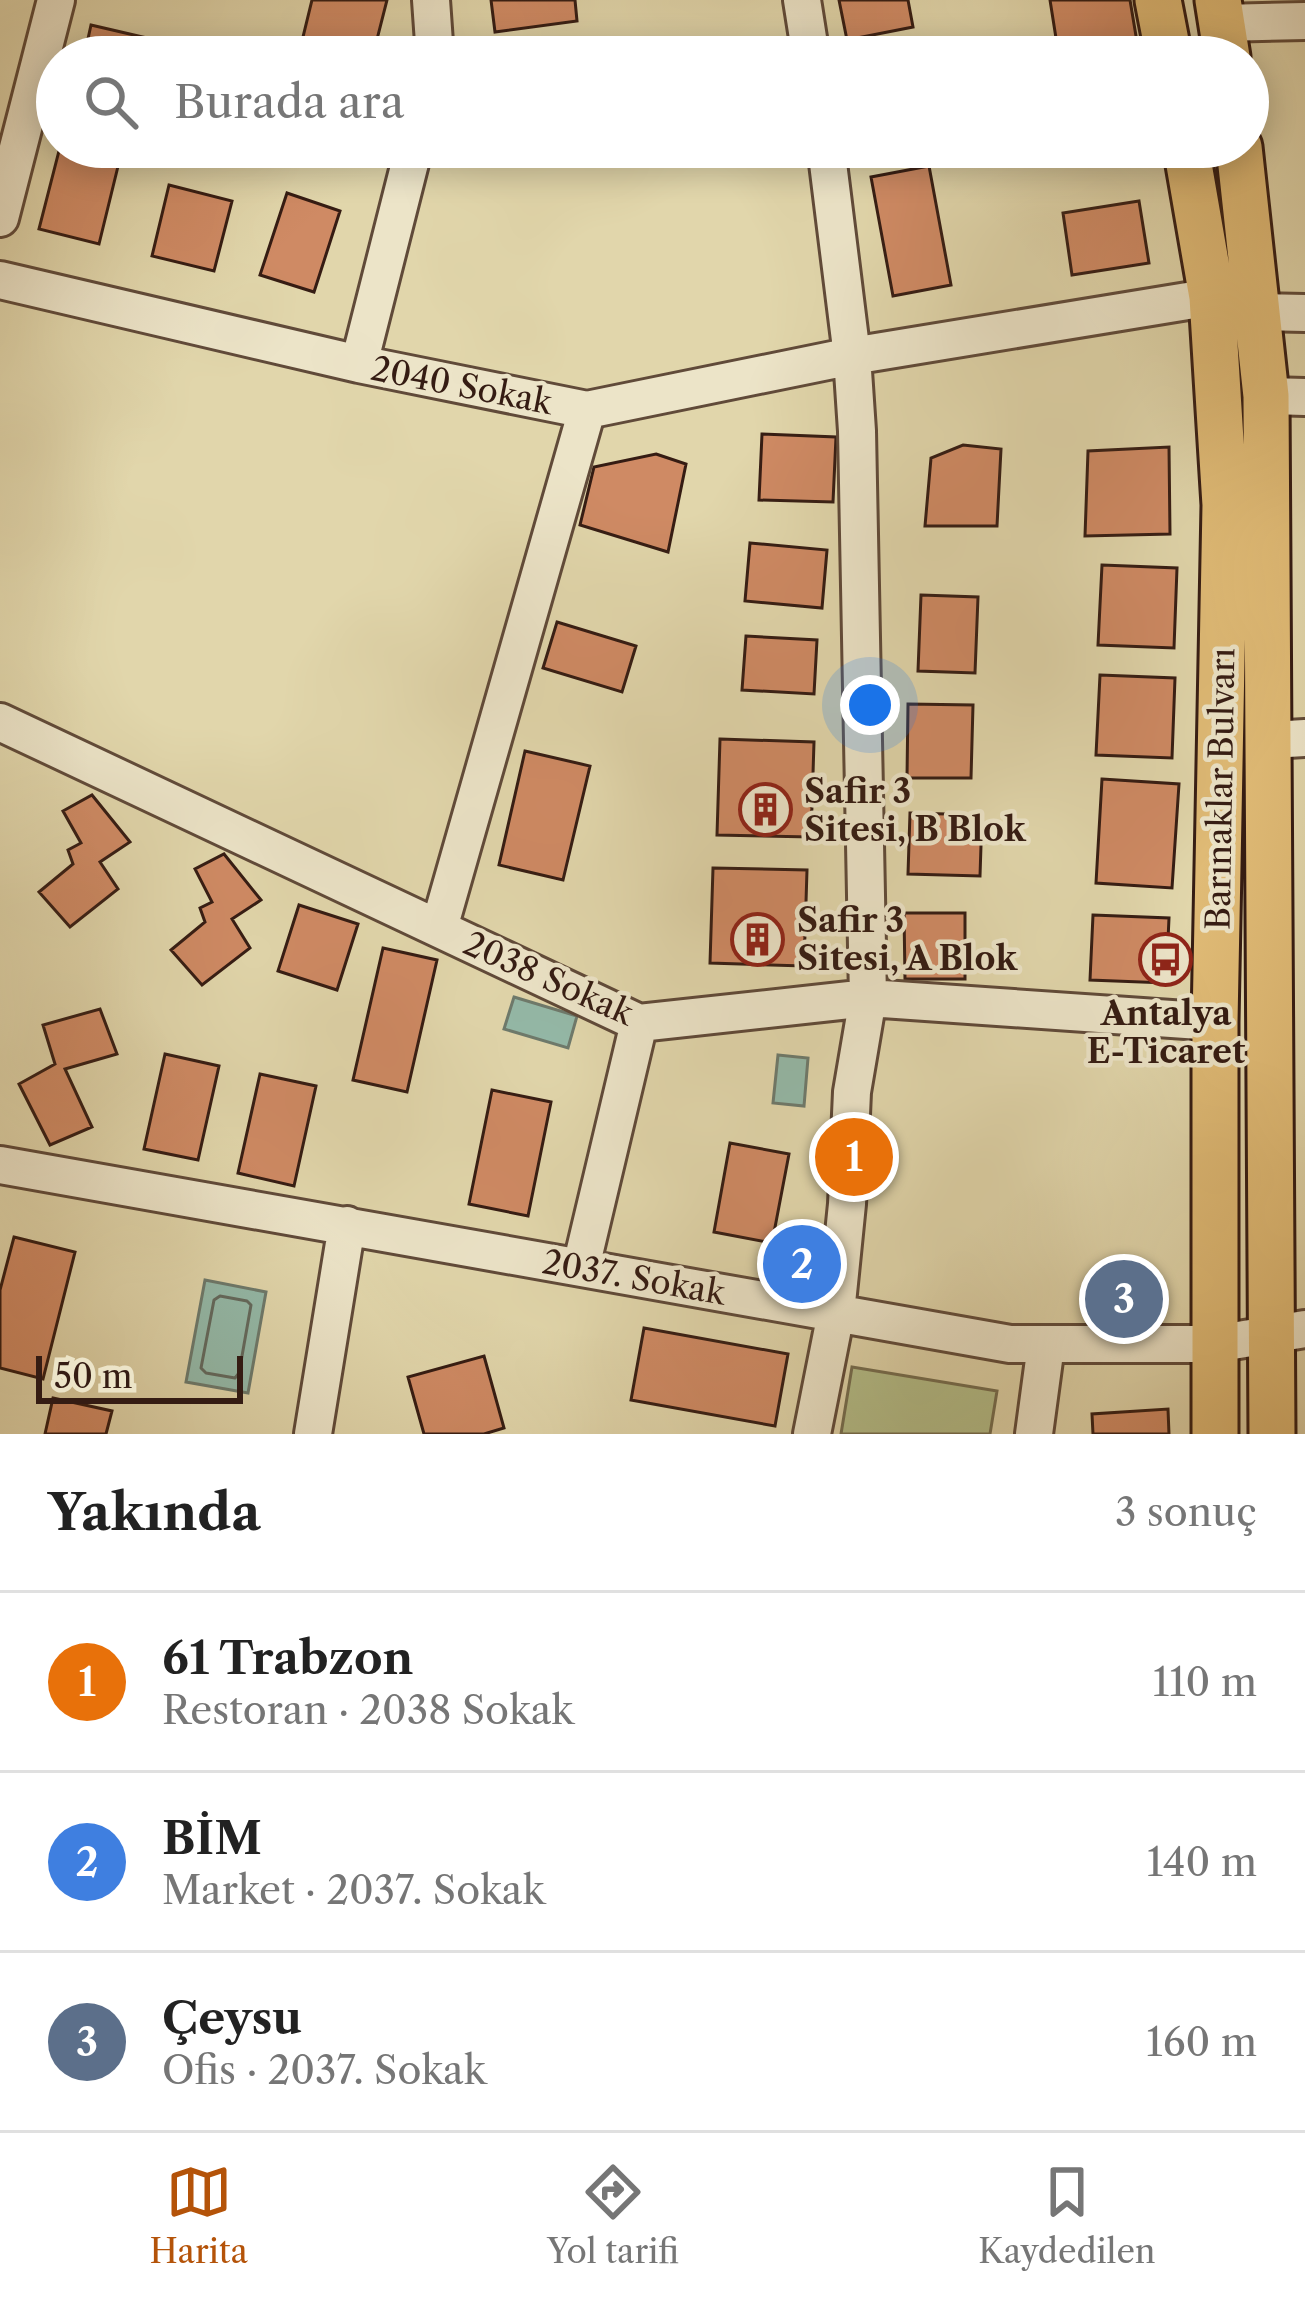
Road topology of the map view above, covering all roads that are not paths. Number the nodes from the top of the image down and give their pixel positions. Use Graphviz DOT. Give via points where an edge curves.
graph roads {
  1 [pos="56,0"];
  2 [pos="431,0"];
  3 [pos="802,0"];
  4 [pos="1158,0"];
  5 [pos="1305,21"];
  6 [pos="1222,27"];
  7 [pos="47,36"];
  8 [pos="434,36"];
  9 [pos="808,36"];
  10 [pos="1165,36"];
  11 [pos="36,78"];
  12 [pos="409,168"];
  13 [pos="829,168"];
  14 [pos="1190,168"];
  15 [pos="1242,168"];
  16 [pos="0,218"];
  17 [pos="0,280"];
  18 [pos="1212,297"];
  19 [pos="1259,312"];
  20 [pos="1305,313"];
  21 [pos="852,356"];
  22 [pos="358,364"];
  23 [pos="1285,396"];
  24 [pos="587,410"];
  25 [pos="0,722"];
  26 [pos="1288,739"];
  27 [pos="439,928"];
  28 [pos="868,998"];
  29 [pos="1215,1022"];
  30 [pos="639,1023"];
  31 [pos="0,1166"];
  32 [pos="347,1225"];
  33 [pos="581,1268"];
  34 [pos="836,1313"];
  35 [pos="1288,1332"];
  36 [pos="1214,1344"];
  37 [pos="1046,1345"];
  38 [pos="313,1434"];
  39 [pos="812,1434"];
  40 [pos="1034,1434"];
  41 [pos="1215,1434"];
  42 [pos="1272,1434"];
  1 -- 7 [label="street"];
  2 -- 8 [label="street"];
  3 -- 9 [label="street"];
  4 -- 10 [label="main road"];
  5 -- 6 [label="street"];
  11 -- 16 [label="street"];
  12 -- 22 [label="street"];
  13 -- 21 [label="street"];
  14 -- 18 [label="main road, Barınaklar Bulvarı"];
  15 -- 19 [label="main road, Barınaklar Bulvarı"];
  17 -- 22 [label="street, 2040 Sokak"];
  18 -- 21 [label="street, 2040 Sokak"];
  18 -- 29 [label="main road, Barınaklar Bulvarı" via="1225,505"];
  19 -- 20 [label="street"];
  19 -- 23 [label="main road, Barınaklar Bulvarı"];
  21 -- 24 [label="street, 2040 Sokak"];
  21 -- 28 [label="street"];
  22 -- 24 [label="street, 2040 Sokak"];
  23 -- 26 [label="main road, Barınaklar Bulvarı"];
  24 -- 27 [label="street"];
  25 -- 27 [label="street, 2038 Sokak"];
  26 -- 35 [label="main road, Barınaklar Bulvarı"];
  27 -- 30 [label="street, 2038 Sokak"];
  28 -- 29 [label="street, 2038 Sokak"];
  28 -- 30 [label="street, 2038 Sokak"];
  28 -- 34 [label="street"];
  29 -- 36 [label="main road, Barınaklar Bulvarı"];
  30 -- 33 [label="street"];
  31 -- 32 [label="street, 2037. Sokak"];
  32 -- 33 [label="street, 2037. Sokak"];
  32 -- 38 [label="street"];
  33 -- 34 [label="street, 2037. Sokak"];
  34 -- 37 [label="street, 2037. Sokak"];
  34 -- 39 [label="street"];
  35 -- 36 [label="street, 2037. Sokak"];
  35 -- 42 [label="main road, Barınaklar Bulvarı"];
  36 -- 37 [label="street, 2037. Sokak"];
  36 -- 41 [label="main road, Barınaklar Bulvarı"];
  37 -- 40 [label="street"];
}
